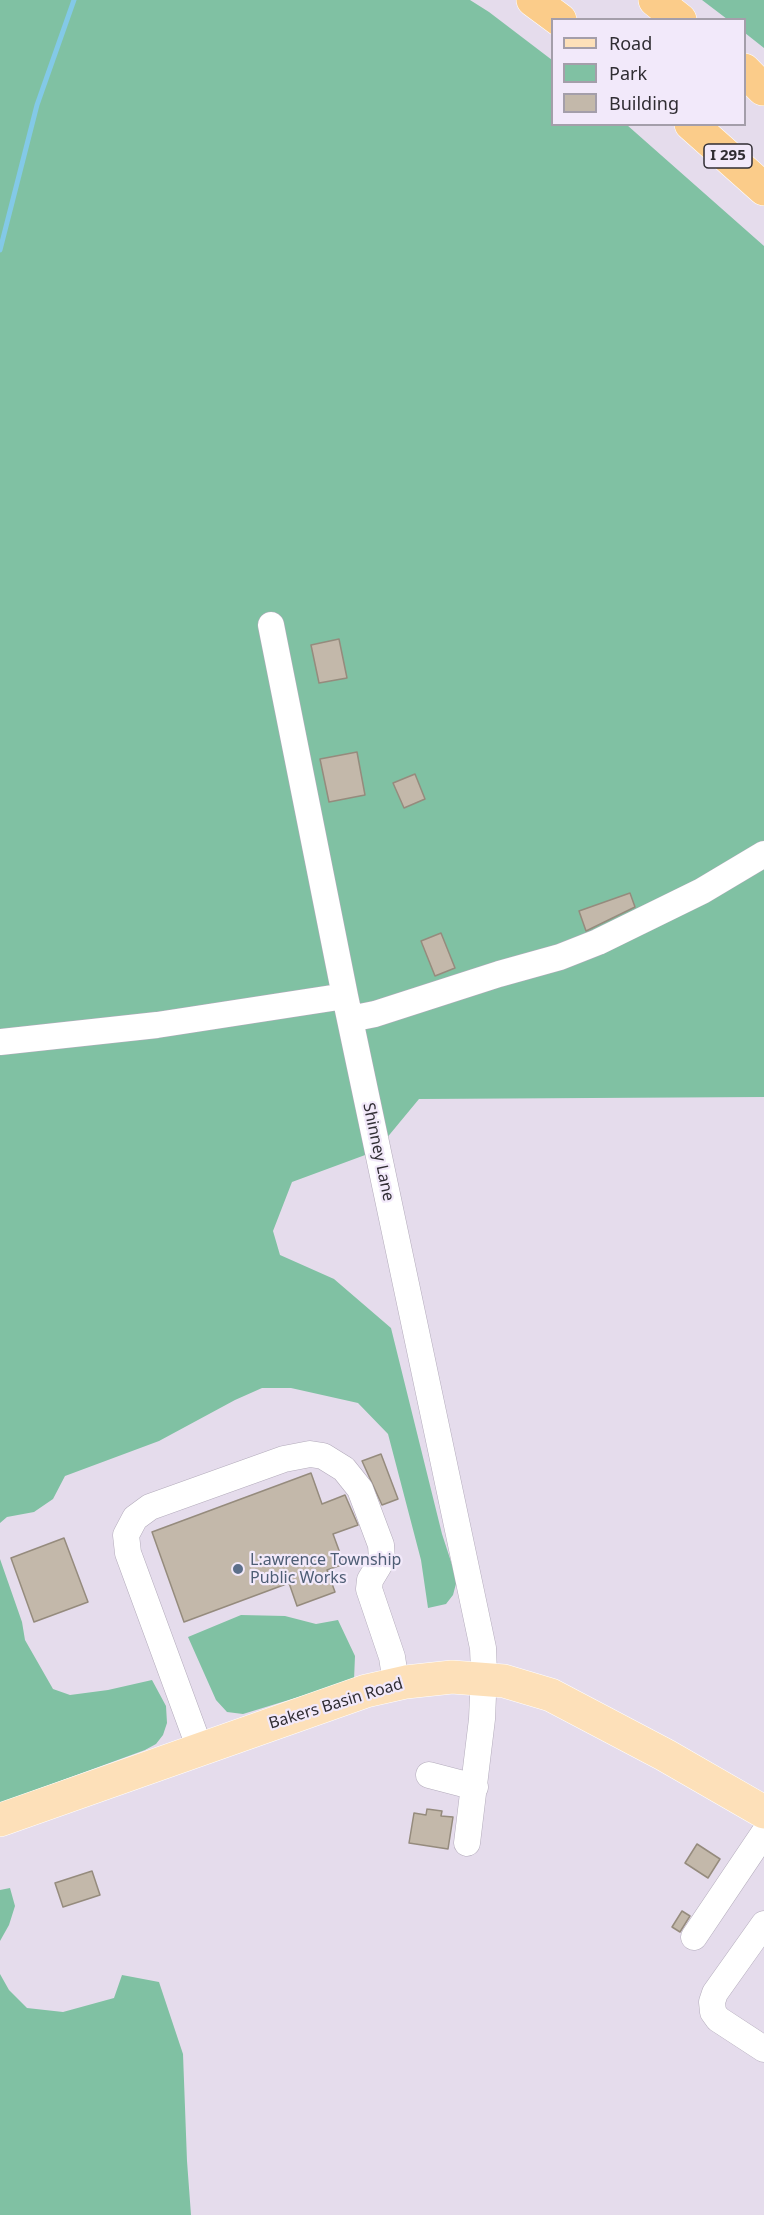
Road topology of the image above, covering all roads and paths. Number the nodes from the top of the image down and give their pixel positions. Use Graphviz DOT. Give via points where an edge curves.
graph roads {
  1 [pos="533,0"];
  2 [pos="655,0"];
  3 [pos="673,0"];
  4 [pos="557,18"];
  5 [pos="678,18"];
  6 [pos="691,18"];
  7 [pos="746,73"];
  8 [pos="764,89"];
  9 [pos="693,126"];
  10 [pos="764,189"];
  11 [pos="270,625"];
  12 [pos="764,854"];
  13 [pos="347,1007"];
  14 [pos="0,1042"];
  15 [pos="484,1678"];
  16 [pos="396,1683"];
  17 [pos="200,1749"];
  18 [pos="429,1775"];
  19 [pos="475,1787"];
  20 [pos="764,1812"];
  21 [pos="0,1820"];
  22 [pos="764,1833"];
  23 [pos="467,1843"];
  24 [pos="764,1924"];
  25 [pos="694,1937"];
  26 [pos="764,2049"];
  1 -- 4 [label="highway"];
  2 -- 5 [label="highway"];
  3 -- 6 [label="highway"];
  7 -- 8 [label="highway"];
  9 -- 10 [label="highway, I 295"];
  11 -- 13 [label="street, Shinney Lane"];
  12 -- 13 [label="street" via="702,891 560,957 375,1014"];
  13 -- 14 [label="street"];
  13 -- 15 [label="street, Shinney Lane" via="483,1648"];
  15 -- 16 [label="main road, Bakers Basin Road"];
  15 -- 19 [label="street, Shinney Lane"];
  15 -- 20 [label="main road, Bakers Basin Road" via="551,1695"];
  16 -- 17 [label="main road, Bakers Basin Road"];
  16 -- 17 [label="street" via="392,1657 369,1589 382,1560 381,1545 360,1489 344,1469 323,1456 284,1459 150,1507 135,1518 126,1535 128,1553"];
  17 -- 21 [label="main road, Bakers Basin Road"];
  18 -- 19 [label="street"];
  19 -- 23 [label="street, Shinney Lane"];
  22 -- 25 [label="street"];
  24 -- 26 [label="street" via="712,2002 718,2019"];
}
